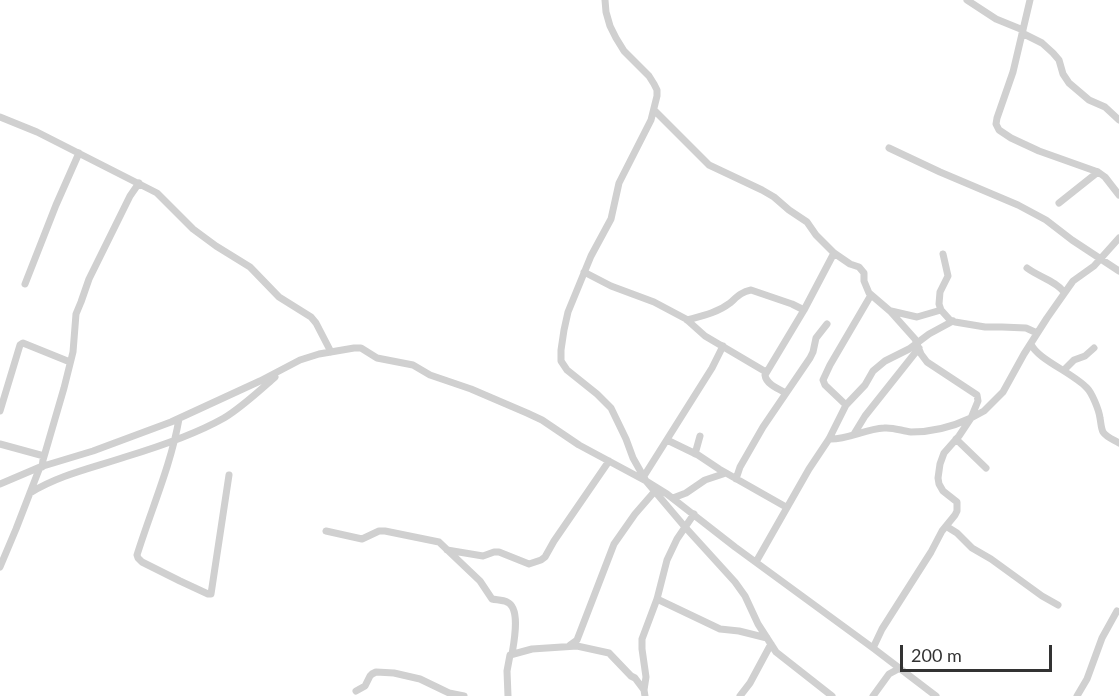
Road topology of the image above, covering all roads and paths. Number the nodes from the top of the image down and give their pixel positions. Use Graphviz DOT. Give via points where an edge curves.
graph roads {
  1 [pos="606,0"];
  2 [pos="967,0"];
  3 [pos="1030,0"];
  4 [pos="1023,31"];
  5 [pos="654,110"];
  6 [pos="0,117"];
  7 [pos="1119,120"];
  8 [pos="890,148"];
  9 [pos="79,153"];
  10 [pos="1098,172"];
  11 [pos="140,183"];
  12 [pos="1119,195"];
  13 [pos="1059,204"];
  14 [pos="1119,238"];
  15 [pos="834,253"];
  16 [pos="943,254"];
  17 [pos="1101,259"];
  18 [pos="1028,268"];
  19 [pos="1119,271"];
  20 [pos="584,272"];
  21 [pos="25,284"];
  22 [pos="1064,292"];
  23 [pos="871,295"];
  24 [pos="804,310"];
  25 [pos="940,310"];
  26 [pos="890,311"];
  27 [pos="687,320"];
  28 [pos="952,321"];
  29 [pos="827,324"];
  30 [pos="1037,333"];
  31 [pos="1030,344"];
  32 [pos="723,346"];
  33 [pos="918,346"];
  34 [pos="1094,348"];
  35 [pos="331,352"];
  36 [pos="70,362"];
  37 [pos="283,369"];
  38 [pos="1064,370"];
  39 [pos="766,372"];
  40 [pos="786,393"];
  41 [pos="846,405"];
  42 [pos="0,411"];
  43 [pos="971,418"];
  44 [pos="179,419"];
  45 [pos="854,434"];
  46 [pos="700,436"];
  47 [pos="829,439"];
  48 [pos="956,439"];
  49 [pos="175,440"];
  50 [pos="667,440"];
  51 [pos="1119,443"];
  52 [pos="0,444"];
  53 [pos="694,454"];
  54 [pos="44,456"];
  55 [pos="609,461"];
  56 [pos="41,467"];
  57 [pos="986,468"];
  58 [pos="726,473"];
  59 [pos="229,475"];
  60 [pos="645,478"];
  61 [pos="736,478"];
  62 [pos="0,484"];
  63 [pos="655,491"];
  64 [pos="30,493"];
  65 [pos="673,498"];
  66 [pos="786,507"];
  67 [pos="694,514"];
  68 [pos="947,525"];
  69 [pos="685,527"];
  70 [pos="326,531"];
  71 [pos="447,550"];
  72 [pos="756,562"];
  73 [pos="0,567"];
  74 [pos="657,599"];
  75 [pos="1058,606"];
  76 [pos="1117,611"];
  77 [pos="769,641"];
  78 [pos="568,646"];
  79 [pos="873,648"];
  80 [pos="512,654"];
  81 [pos="900,668"];
  82 [pos="356,691"];
  83 [pos="644,693"];
  84 [pos="464,696"];
  85 [pos="508,696"];
  86 [pos="740,696"];
  87 [pos="832,696"];
  88 [pos="873,696"];
  89 [pos="936,696"];
  90 [pos="1077,696"];
  1 -- 5 [label="street" via="606,12 616,38 657,90"];
  2 -- 4 [label="street"];
  3 -- 4 [label="street"];
  4 -- 7 [label="street" via="1053,53 1069,83"];
  4 -- 10 [label="street" via="997,118 999,130 1040,151"];
  5 -- 15 [label="street" via="709,165 774,197 807,222"];
  5 -- 20 [label="street" via="619,183 612,219"];
  6 -- 9 [label="street"];
  8 -- 17 [label="street" via="1018,205"];
  9 -- 11 [label="street"];
  9 -- 21 [label="street"];
  10 -- 12 [label="street"];
  10 -- 13 [label="street"];
  11 -- 35 [label="street" via="158,193 193,229 250,267 279,297 311,317"];
  11 -- 36 [label="street" via="130,196 76,314"];
  14 -- 17 [label="street"];
  15 -- 23 [label="street" via="864,272"];
  15 -- 24 [label="street"];
  16 -- 25 [label="street" via="948,276 940,292"];
  17 -- 19 [label="street"];
  17 -- 22 [label="street"];
  18 -- 22 [label="street"];
  20 -- 27 [label="street"];
  20 -- 60 [label="street" via="566,321 561,361 611,408"];
  22 -- 30 [label="street"];
  23 -- 26 [label="street"];
  23 -- 41 [label="street" via="823,380"];
  24 -- 27 [label="street" via="751,290 712,313"];
  24 -- 39 [label="street"];
  25 -- 26 [label="street" via="917,316"];
  25 -- 28 [label="street"];
  26 -- 33 [label="street"];
  27 -- 32 [label="street"];
  28 -- 30 [label="street" via="1026,328"];
  28 -- 33 [label="street" via="929,334"];
  29 -- 40 [label="street"];
  30 -- 31 [label="street"];
  31 -- 38 [label="street"];
  31 -- 43 [label="street" via="1003,392"];
  32 -- 39 [label="street"];
  32 -- 50 [label="street"];
  33 -- 41 [label="street" via="874,369"];
  33 -- 43 [label="street" via="927,362 976,395 978,401"];
  33 -- 45 [label="street"];
  34 -- 38 [label="street"];
  35 -- 37 [label="street"];
  35 -- 55 [label="street" via="359,348 377,358 413,365 543,420"];
  36 -- 42 [label="street" via="20,345"];
  36 -- 54 [label="street"];
  37 -- 44 [label="street"];
  37 -- 49 [label="street" via="225,417"];
  38 -- 51 [label="street" via="1089,390 1103,432"];
  39 -- 40 [label="street" via="765,379"];
  40 -- 61 [label="street"];
  41 -- 47 [label="street"];
  43 -- 45 [label="street" via="941,429 910,432 882,428"];
  43 -- 48 [label="street"];
  44 -- 49 [label="street"];
  44 -- 56 [label="street"];
  45 -- 47 [label="street"];
  46 -- 53 [label="street"];
  47 -- 66 [label="street"];
  48 -- 57 [label="street"];
  48 -- 68 [label="street" via="943,455 938,478 940,488 957,502 957,511"];
  49 -- 59 [label="street" via="137,556 208,594 212,592"];
  49 -- 64 [label="street" via="76,471"];
  50 -- 53 [label="street"];
  50 -- 60 [label="street"];
  52 -- 54 [label="street"];
  53 -- 58 [label="street"];
  54 -- 56 [label="street"];
  55 -- 60 [label="street"];
  55 -- 71 [label="street" via="541,560 529,564 499,552 483,556"];
  56 -- 62 [label="street"];
  56 -- 64 [label="street"];
  58 -- 61 [label="street"];
  58 -- 65 [label="street"];
  60 -- 63 [label="street"];
  60 -- 65 [label="street"];
  61 -- 66 [label="street"];
  63 -- 69 [label="street"];
  63 -- 78 [label="street" via="614,544 577,640"];
  64 -- 73 [label="street"];
  65 -- 67 [label="street"];
  66 -- 72 [label="street"];
  67 -- 69 [label="street"];
  67 -- 72 [label="street"];
  68 -- 75 [label="street" via="972,548"];
  68 -- 79 [label="street"];
  69 -- 74 [label="street" via="667,560"];
  69 -- 77 [label="street" via="746,596"];
  70 -- 71 [label="street" via="362,539 379,531 393,532 438,542"];
  71 -- 80 [label="street" via="480,581 492,599 506,601 512,607"];
  72 -- 79 [label="street"];
  74 -- 77 [label="street" via="720,629"];
  74 -- 83 [label="street" via="641,645"];
  76 -- 90 [label="street"];
  77 -- 86 [label="street"];
  77 -- 87 [label="street" via="780,657"];
  78 -- 80 [label="street"];
  78 -- 83 [label="street" via="612,654"];
  79 -- 81 [label="street"];
  80 -- 85 [label="street" via="508,659"];
  81 -- 88 [label="street" via="889,674"];
  81 -- 89 [label="street"];
  82 -- 84 [label="street" via="376,672 403,674"];
}
